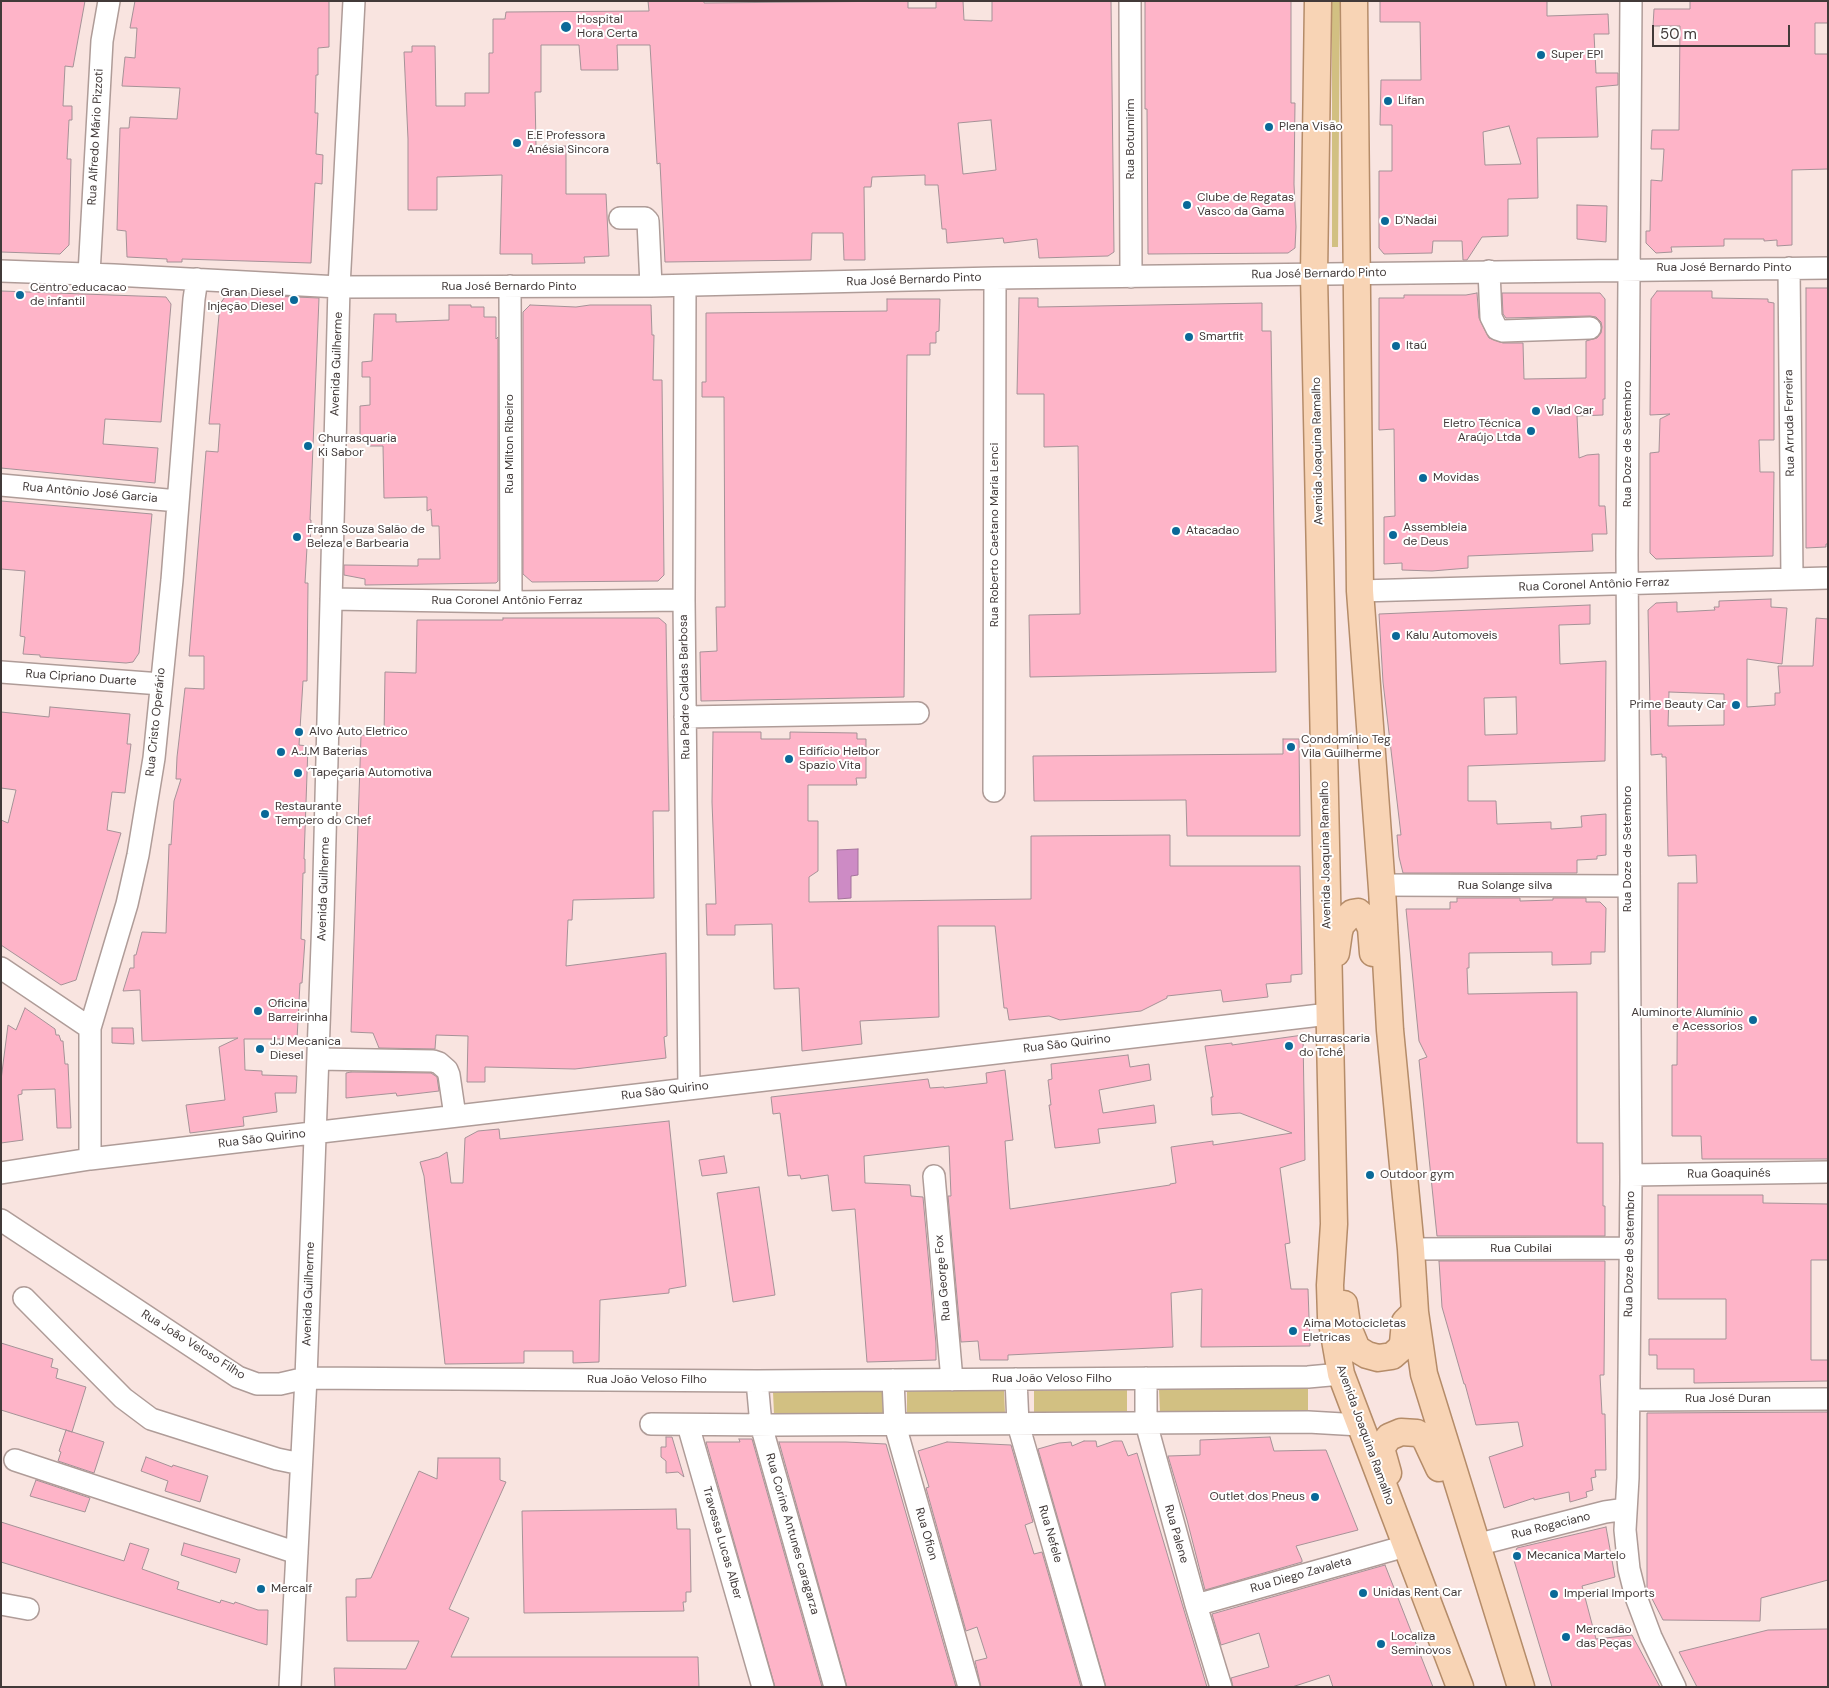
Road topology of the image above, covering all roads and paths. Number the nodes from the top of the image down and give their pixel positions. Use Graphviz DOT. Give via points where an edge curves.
graph roads {
  1 [pos="109,1"];
  2 [pos="354,1"];
  3 [pos="1130,1"];
  4 [pos="1318,1"];
  5 [pos="1354,1"];
  6 [pos="1631,1"];
  7 [pos="620,218"];
  8 [pos="1789,268"];
  9 [pos="1828,268"];
  10 [pos="1629,269"];
  11 [pos="1,271"];
  12 [pos="1489,271"];
  13 [pos="89,274"];
  14 [pos="1356,274"];
  15 [pos="1314,275"];
  16 [pos="1131,277"];
  17 [pos="995,278"];
  18 [pos="198,279"];
  19 [pos="339,286"];
  20 [pos="510,286"];
  21 [pos="651,286"];
  22 [pos="685,286"];
  23 [pos="1590,328"];
  24 [pos="1,484"];
  25 [pos="178,501"];
  26 [pos="1828,578"];
  27 [pos="1792,579"];
  28 [pos="1627,584"];
  29 [pos="1360,591"];
  30 [pos="331,599"];
  31 [pos="684,600"];
  32 [pos="511,602"];
  33 [pos="1,672"];
  34 [pos="161,684"];
  35 [pos="918,713"];
  36 [pos="685,717"];
  37 [pos="994,791"];
  38 [pos="1382,885"];
  39 [pos="1628,886"];
  40 [pos="1328,962"];
  41 [pos="1,968"];
  42 [pos="1329,1014"];
  43 [pos="90,1028"];
  44 [pos="1390,1030"];
  45 [pos="318,1059"];
  46 [pos="690,1088"];
  47 [pos="456,1116"];
  48 [pos="315,1132"];
  49 [pos="90,1159"];
  50 [pos="1828,1172"];
  51 [pos="1,1173"];
  52 [pos="1631,1175"];
  53 [pos="934,1176"];
  54 [pos="1,1220"];
  55 [pos="1334,1224"];
  56 [pos="1630,1248"];
  57 [pos="1411,1250"];
  58 [pos="24,1298"];
  59 [pos="1415,1312"];
  60 [pos="1341,1374"];
  61 [pos="306,1378"];
  62 [pos="1146,1378"];
  63 [pos="1016,1379"];
  64 [pos="757,1380"];
  65 [pos="894,1380"];
  66 [pos="952,1380"];
  67 [pos="1828,1399"];
  68 [pos="1629,1400"];
  69 [pos="1146,1423"];
  70 [pos="651,1424"];
  71 [pos="1018,1424"];
  72 [pos="688,1425"];
  73 [pos="762,1425"];
  74 [pos="895,1425"];
  75 [pos="1360,1425"];
  76 [pos="15,1460"];
  77 [pos="301,1464"];
  78 [pos="1387,1496"];
  79 [pos="1626,1510"];
  80 [pos="1468,1520"];
  81 [pos="1476,1545"];
  82 [pos="1406,1546"];
  83 [pos="297,1553"];
  84 [pos="1,1604"];
  85 [pos="1196,1605"];
  86 [pos="28,1609"];
  87 [pos="290,1687"];
  88 [pos="763,1687"];
  89 [pos="836,1687"];
  90 [pos="969,1687"];
  91 [pos="1094,1687"];
  92 [pos="1221,1687"];
  93 [pos="1460,1687"];
  94 [pos="1521,1687"];
  95 [pos="1675,1687"];
  1 -- 13 [label="street, Rua Alfredo Mário Pizzoti" via="102,41"];
  2 -- 19 [label="street, Avenida Guilherme"];
  3 -- 16 [label="street, Rua Botumirim"];
  4 -- 15 [label="main road, Avenida Joaquina Ramalho"];
  5 -- 14 [label="main road"];
  6 -- 10 [label="street, Rua Doze de Setembro"];
  7 -- 21 [label="street" via="645,218 648,221"];
  8 -- 9 [label="street, Rua José Bernardo Pinto"];
  8 -- 10 [label="street, Rua José Bernardo Pinto"];
  8 -- 27 [label="street, Rua Arruda Ferreira"];
  10 -- 12 [label="street, Rua José Bernardo Pinto"];
  10 -- 28 [label="street, Rua Doze de Setembro"];
  11 -- 13 [label="street, Rua José Bernardo Pinto"];
  12 -- 14 [label="street, Rua José Bernardo Pinto"];
  12 -- 23 [label="street" via="1491,317 1502,331"];
  13 -- 18 [label="street, Rua José Bernardo Pinto"];
  14 -- 15 [label="street, Rua José Bernardo Pinto"];
  14 -- 29 [label="main road"];
  15 -- 16 [label="street, Rua José Bernardo Pinto"];
  15 -- 40 [label="main road, Avenida Joaquina Ramalho"];
  16 -- 17 [label="street, Rua José Bernardo Pinto"];
  17 -- 22 [label="street, Rua José Bernardo Pinto"];
  17 -- 37 [label="street, Rua Roberto Caetano Maria Lenci"];
  18 -- 19 [label="street, Rua José Bernardo Pinto"];
  18 -- 25 [label="street, Rua Cristo Operário"];
  19 -- 20 [label="street, Rua José Bernardo Pinto"];
  19 -- 30 [label="street, Avenida Guilherme"];
  20 -- 21 [label="street, Rua José Bernardo Pinto"];
  20 -- 32 [label="street, Rua Milton Ribeiro"];
  21 -- 22 [label="street, Rua José Bernardo Pinto"];
  22 -- 31 [label="street, Rua Padre Caldas Barbosa"];
  24 -- 25 [label="street, Rua Antônio José Garcia"];
  25 -- 34 [label="street, Rua Cristo Operário"];
  26 -- 27 [label="street, Rua Coronel Antônio Ferraz"];
  27 -- 28 [label="street, Rua Coronel Antônio Ferraz"];
  28 -- 29 [label="street, Rua Coronel Antônio Ferraz"];
  28 -- 39 [label="street, Rua Doze de Setembro"];
  29 -- 38 [label="main road"];
  30 -- 32 [label="street, Rua Coronel Antônio Ferraz"];
  30 -- 45 [label="street, Avenida Guilherme"];
  31 -- 32 [label="street, Rua Coronel Antônio Ferraz"];
  31 -- 36 [label="street, Rua Padre Caldas Barbosa"];
  33 -- 34 [label="street, Rua Cipriano Duarte"];
  34 -- 43 [label="street, Rua Cristo Operário" via="154,758 138,855"];
  35 -- 36 [label="street"];
  36 -- 46 [label="street, Rua Padre Caldas Barbosa"];
  38 -- 39 [label="street, Rua Solange silva"];
  38 -- 44 [label="main road"];
  39 -- 52 [label="street, Rua Doze de Setembro"];
  40 -- 42 [label="main road, Avenida Joaquina Ramalho"];
  40 -- 44 [label="main road" via="1336,954 1341,925 1352,913 1358,912 1371,928 1381,1015"];
  41 -- 43 [label="street"];
  42 -- 46 [label="street, Rua São Quirino"];
  42 -- 55 [label="main road, Avenida Joaquina Ramalho"];
  43 -- 49 [label="street, Rua Cristo Operário"];
  44 -- 57 [label="main road"];
  45 -- 47 [label="street" via="439,1063 450,1075"];
  45 -- 48 [label="street, Avenida Guilherme"];
  46 -- 47 [label="street, Rua São Quirino"];
  47 -- 48 [label="street, Rua São Quirino"];
  48 -- 49 [label="street, Rua São Quirino"];
  48 -- 61 [label="street, Avenida Guilherme"];
  49 -- 51 [label="street, Rua São Quirino"];
  50 -- 52 [label="street, Rua Goaquinés"];
  52 -- 56 [label="street, Rua Doze de Setembro"];
  53 -- 66 [label="street, Rua George Fox"];
  54 -- 61 [label="street, Rua João Veloso Filho" via="238,1377 257,1384 280,1384"];
  55 -- 59 [label="main road" via="1345,1244 1344,1309 1357,1349 1378,1358 1392,1356 1403,1343 1405,1322"];
  55 -- 60 [label="main road, Avenida Joaquina Ramalho" via="1331,1317"];
  56 -- 57 [label="street, Rua Cubilai"];
  56 -- 68 [label="street, Rua Doze de Setembro"];
  57 -- 59 [label="main road"];
  58 -- 77 [label="street" via="123,1398 152,1419"];
  59 -- 80 [label="main road" via="1424,1374"];
  60 -- 62 [label="street, Rua João Veloso Filho"];
  60 -- 75 [label="main road, Avenida Joaquina Ramalho"];
  61 -- 64 [label="street, Rua João Veloso Filho"];
  61 -- 77 [label="street, Avenida Guilherme"];
  62 -- 63 [label="street, Rua João Veloso Filho"];
  62 -- 69 [label="street, Rua Palene"];
  63 -- 66 [label="street, Rua João Veloso Filho"];
  63 -- 71 [label="street, Rua Nefele"];
  64 -- 65 [label="street, Rua João Veloso Filho"];
  64 -- 73 [label="street, Rua Corine Antunes caragarza"];
  65 -- 66 [label="street, Rua João Veloso Filho"];
  65 -- 74 [label="street, Rua Ofion"];
  67 -- 68 [label="street, Rua José Duran"];
  68 -- 79 [label="street, Rua Doze de Setembro"];
  69 -- 71 [label="street"];
  69 -- 75 [label="street" via="1308,1422"];
  69 -- 85 [label="street, Rua Palene"];
  70 -- 72 [label="street"];
  71 -- 74 [label="street"];
  71 -- 91 [label="street, Rua Nefele"];
  72 -- 73 [label="street"];
  72 -- 88 [label="street, Travessa Lucas Alber"];
  73 -- 74 [label="street"];
  73 -- 89 [label="street, Rua Corine Antunes caragarza"];
  74 -- 90 [label="street, Rua Ofion"];
  75 -- 78 [label="main road, Avenida Joaquina Ramalho"];
  76 -- 83 [label="street"];
  77 -- 83 [label="street, Avenida Guilherme"];
  78 -- 80 [label="main road" via="1391,1482 1381,1448 1395,1434 1417,1433 1431,1448 1454,1507"];
  78 -- 82 [label="main road, Avenida Joaquina Ramalho"];
  79 -- 81 [label="street, Rua Rogaciano" via="1605,1512"];
  79 -- 95 [label="street, Rua Doze de Setembro" via="1629,1569 1636,1597"];
  80 -- 81 [label="main road"];
  81 -- 94 [label="main road"];
  82 -- 85 [label="street, Rua Diego Zavaleta"];
  82 -- 93 [label="main road, Avenida Joaquina Ramalho"];
  83 -- 87 [label="street, Avenida Guilherme"];
  84 -- 86 [label="street"];
  85 -- 92 [label="street, Rua Palene"];
}
